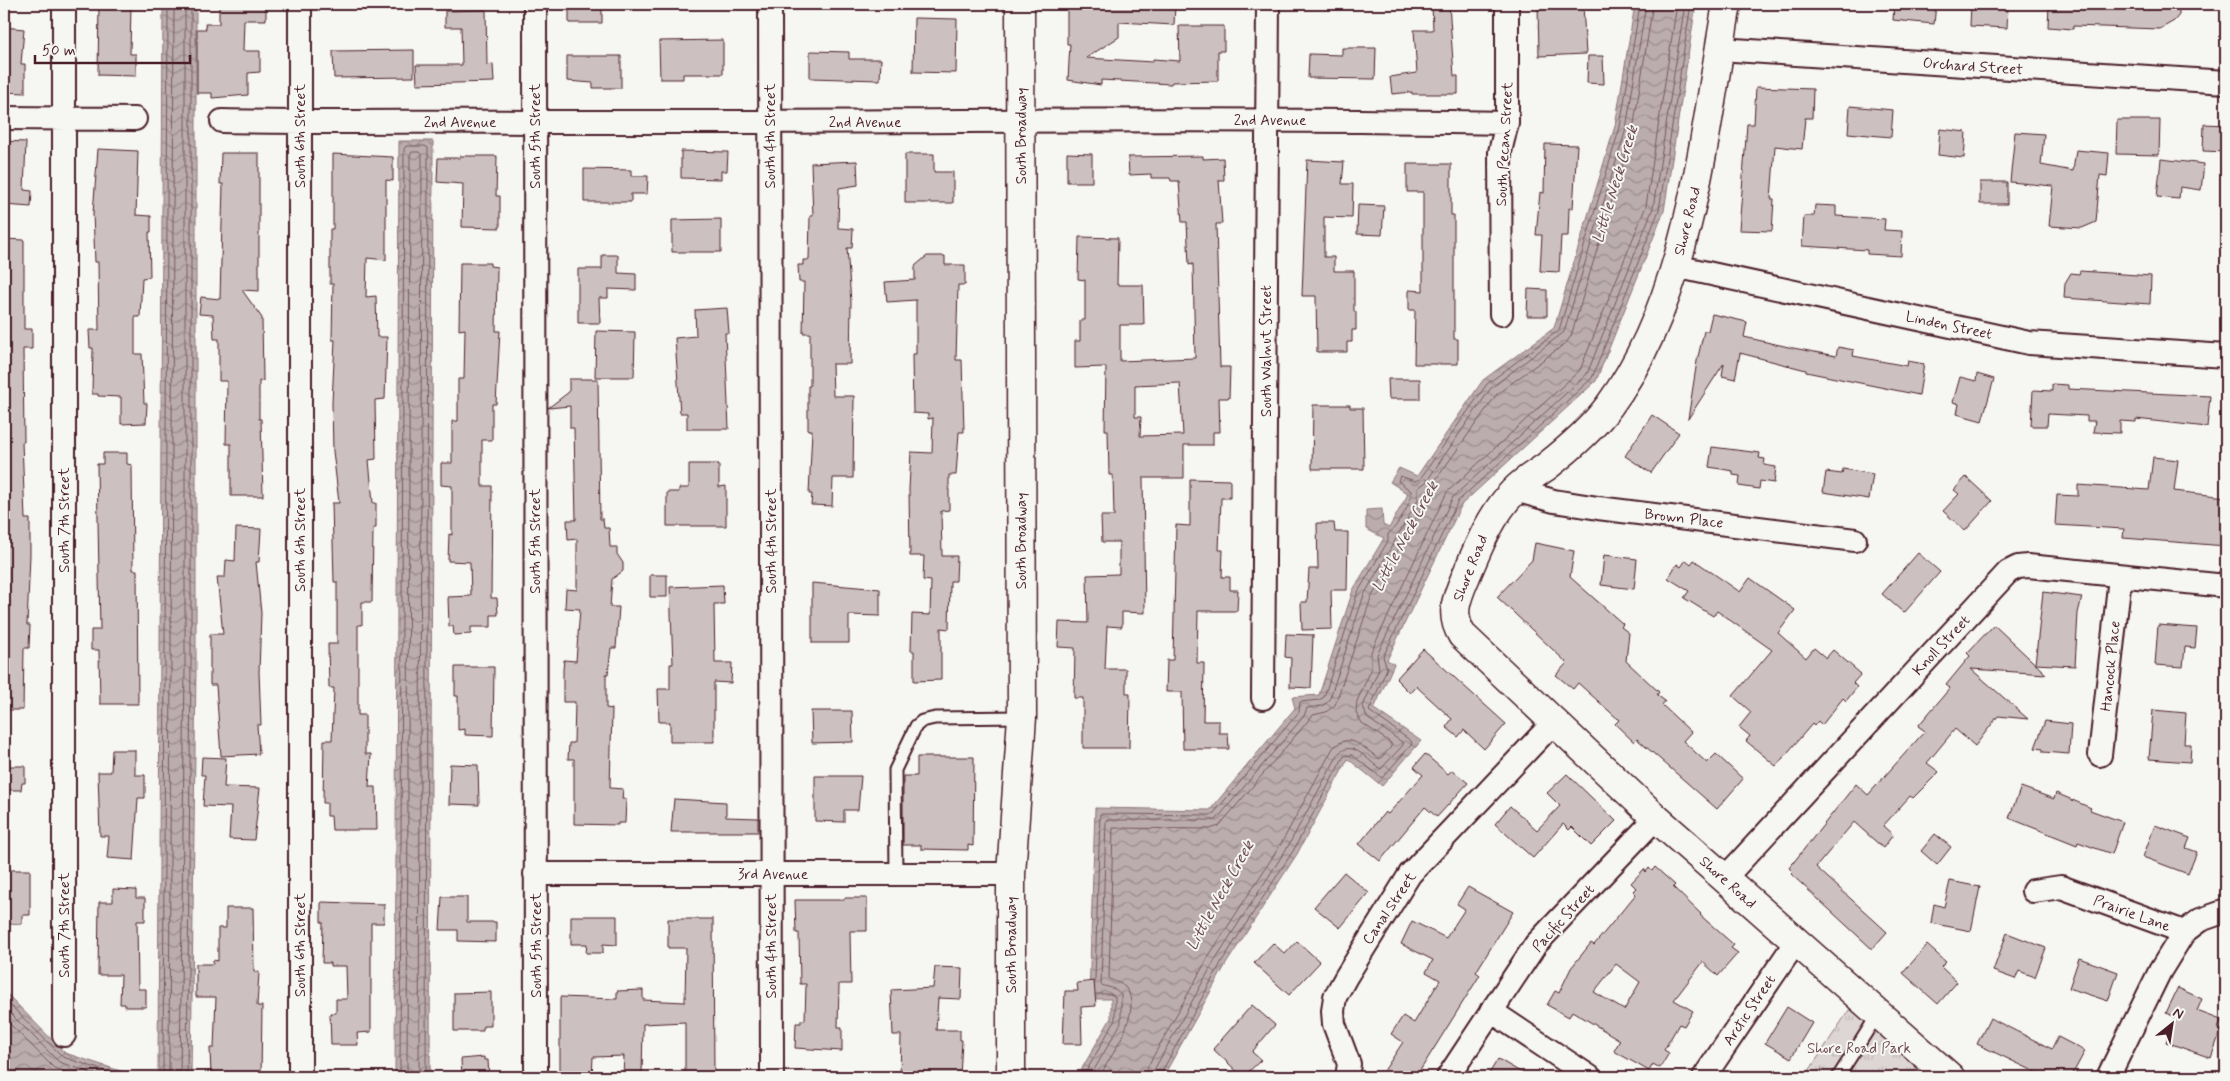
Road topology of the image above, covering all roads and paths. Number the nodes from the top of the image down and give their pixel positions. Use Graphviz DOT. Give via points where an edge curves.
graph roads {
  1 [pos="64,4"];
  2 [pos="300,4"];
  3 [pos="535,4"];
  4 [pos="770,4"];
  5 [pos="1020,4"];
  6 [pos="1268,4"];
  7 [pos="1507,4"];
  8 [pos="1727,4"];
  9 [pos="1719,49"];
  10 [pos="2226,82"];
  11 [pos="4,118"];
  12 [pos="64,118"];
  13 [pos="135,119"];
  14 [pos="1268,119"];
  15 [pos="222,121"];
  16 [pos="1021,121"];
  17 [pos="300,122"];
  18 [pos="535,122"];
  19 [pos="1507,122"];
  20 [pos="770,123"];
  21 [pos="1675,266"];
  22 [pos="1501,314"];
  23 [pos="2226,356"];
  24 [pos="1515,490"];
  25 [pos="1855,540"];
  26 [pos="2120,577"];
  27 [pos="2226,586"];
  28 [pos="1263,698"];
  29 [pos="1022,716"];
  30 [pos="1553,723"];
  31 [pos="2100,755"];
  32 [pos="1656,818"];
  33 [pos="536,874"];
  34 [pos="770,874"];
  35 [pos="896,874"];
  36 [pos="1011,874"];
  37 [pos="1724,879"];
  38 [pos="2033,891"];
  39 [pos="2226,911"];
  40 [pos="2184,932"];
  41 [pos="1795,943"];
  42 [pos="1492,1011"];
  43 [pos="1878,1014"];
  44 [pos="64,1035"];
  45 [pos="2115,1075"];
  46 [pos="300,1077"];
  47 [pos="536,1077"];
  48 [pos="772,1077"];
  49 [pos="1011,1077"];
  50 [pos="1347,1077"];
  51 [pos="1448,1077"];
  52 [pos="1590,1077"];
  53 [pos="1704,1077"];
  54 [pos="1838,1077"];
  55 [pos="1950,1077"];
  1 -- 12 [label="street, South 7th Street"];
  2 -- 17 [label="street, South 6th Street"];
  3 -- 18 [label="street, South 5th Street"];
  4 -- 20 [label="street, South 4th Street"];
  5 -- 16 [label="street, South Broadway"];
  6 -- 14 [label="street, South Walnut Street"];
  7 -- 19 [label="street, South Pecan Street"];
  8 -- 9 [label="street, Shore Road"];
  9 -- 10 [label="street, Orchard Street"];
  9 -- 21 [label="street, Shore Road" via="1692,205"];
  11 -- 12 [label="street"];
  12 -- 13 [label="street"];
  12 -- 44 [label="street, South 7th Street"];
  14 -- 16 [label="street, 2nd Avenue"];
  14 -- 19 [label="street, 2nd Avenue"];
  14 -- 28 [label="street, South Walnut Street"];
  15 -- 17 [label="street, 2nd Avenue"];
  16 -- 20 [label="street, 2nd Avenue"];
  16 -- 29 [label="street, South Broadway"];
  17 -- 18 [label="street, 2nd Avenue"];
  17 -- 46 [label="street, South 6th Street"];
  18 -- 20 [label="street, 2nd Avenue"];
  18 -- 33 [label="street, South 5th Street"];
  19 -- 22 [label="street, South Pecan Street" via="1500,152"];
  20 -- 34 [label="street, South 4th Street"];
  21 -- 23 [label="street, Linden Street" via="2029,343"];
  21 -- 24 [label="street, Shore Road" via="1630,378 1600,419 1564,453"];
  24 -- 25 [label="street, Brown Place" via="1598,508"];
  24 -- 30 [label="street, Shore Road" via="1488,524 1455,600 1456,625 1462,635"];
  26 -- 27 [label="street, Knoll Street"];
  26 -- 31 [label="street, Hancock Place"];
  26 -- 37 [label="street, Knoll Street" via="2028,566 2008,572"];
  29 -- 35 [label="lane" via="935,718 916,726 894,770"];
  29 -- 36 [label="street, South Broadway"];
  30 -- 32 [label="street, Shore Road"];
  30 -- 50 [label="street, Canal Street" via="1410,874 1346,976 1335,997 1333,1011 1334,1024 1349,1064"];
  32 -- 37 [label="street, Shore Road"];
  32 -- 42 [label="street, Pacific Street" via="1536,944"];
  33 -- 34 [label="street, 3rd Avenue"];
  33 -- 47 [label="street, South 5th Street"];
  34 -- 35 [label="street, 3rd Avenue"];
  34 -- 48 [label="street, South 4th Street"];
  35 -- 36 [label="street, 3rd Avenue"];
  36 -- 49 [label="street, South Broadway"];
  37 -- 41 [label="street, Shore Road"];
  38 -- 40 [label="street, Prairie Lane" via="2061,887"];
  39 -- 40 [label="street, Prairie Lane" via="2200,920"];
  40 -- 45 [label="street" via="2169,955"];
  41 -- 43 [label="street, Shore Road"];
  41 -- 53 [label="street, Arctic Street"];
  42 -- 51 [label="street, Pacific Street"];
  42 -- 52 [label="street"];
  43 -- 54 [label="lane"];
  43 -- 55 [label="street, Shore Road"];
}
